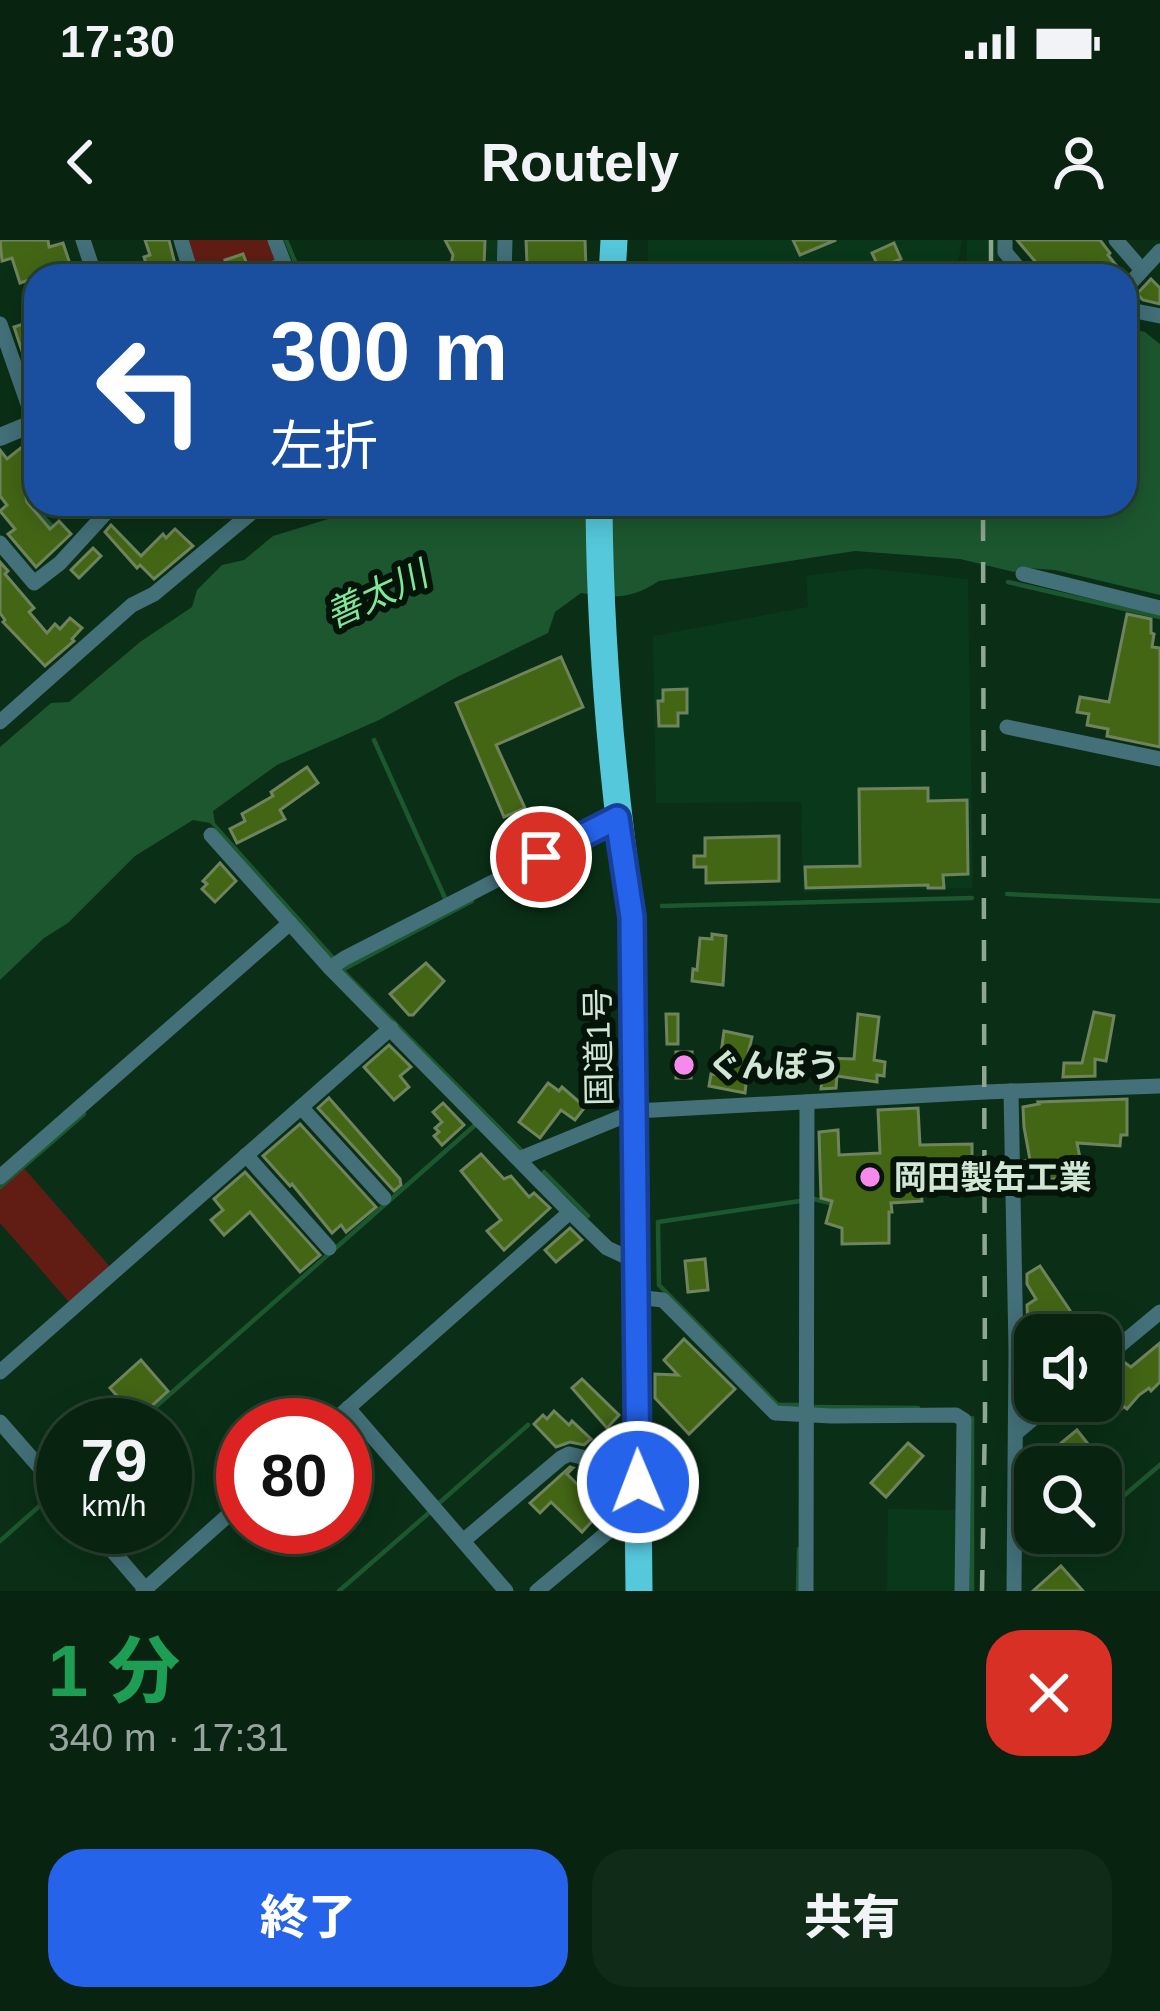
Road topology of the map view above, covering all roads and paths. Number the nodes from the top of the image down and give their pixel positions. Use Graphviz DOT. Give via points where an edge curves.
graph roads {
  1 [pos="1116,240"];
  2 [pos="1160,251"];
  3 [pos="1142,269"];
  4 [pos="1137,275"];
  5 [pos="0,324"];
  6 [pos="24,393"];
  7 [pos="99,516"];
  8 [pos="248,516"];
  9 [pos="599,516"];
  10 [pos="0,543"];
  11 [pos="1023,574"];
  12 [pos="1160,608"];
  13 [pos="0,722"];
  14 [pos="1007,727"];
  15 [pos="1160,759"];
  16 [pos="617,818"];
  17 [pos="211,835"];
  18 [pos="290,923"];
  19 [pos="330,968"];
  20 [pos="391,1028"];
  21 [pos="1160,1086"];
  22 [pos="1011,1091"];
  23 [pos="807,1102"];
  24 [pos="301,1107"];
  25 [pos="636,1111"];
  26 [pos="247,1155"];
  27 [pos="519,1159"];
  28 [pos="0,1177"];
  29 [pos="384,1198"];
  30 [pos="570,1212"];
  31 [pos="328,1248"];
  32 [pos="635,1261"];
  33 [pos="635,1297"];
  34 [pos="1160,1312"];
  35 [pos="1122,1344"];
  36 [pos="0,1372"];
  37 [pos="359,1398"];
  38 [pos="807,1414"];
  39 [pos="0,1422"];
  40 [pos="1028,1422"];
  41 [pos="1016,1432"];
  42 [pos="372,1436"];
  43 [pos="637,1441"];
  44 [pos="36,1463"];
  45 [pos="638,1523"];
  46 [pos="216,1526"];
  47 [pos="463,1541"];
  48 [pos="115,1554"];
  49 [pos="145,1590"];
  50 [pos="506,1591"];
  51 [pos="537,1591"];
  52 [pos="638,1591"];
  53 [pos="806,1591"];
  54 [pos="962,1591"];
  55 [pos="1014,1591"];
  1 -- 3 [label="street"];
  2 -- 3 [label="street"];
  3 -- 4 [label="street"];
  5 -- 6 [label="street"];
  7 -- 10 [label="street" via="34,583"];
  8 -- 13 [label="street"];
  9 -- 16 [label="highway, 国道1号"];
  11 -- 12 [label="street"];
  14 -- 15 [label="street"];
  16 -- 19 [label="street"];
  16 -- 25 [label="highway, 国道1号" via="632,917"];
  17 -- 18 [label="street"];
  18 -- 19 [label="street"];
  18 -- 28 [label="street"];
  19 -- 20 [label="street"];
  20 -- 24 [label="street"];
  20 -- 27 [label="street"];
  21 -- 22 [label="street"];
  22 -- 23 [label="street"];
  22 -- 41 [label="street"];
  23 -- 25 [label="street"];
  23 -- 38 [label="street"];
  24 -- 26 [label="street"];
  24 -- 29 [label="street"];
  25 -- 27 [label="street"];
  25 -- 32 [label="highway, 国道1号"];
  26 -- 31 [label="street"];
  26 -- 36 [label="street"];
  27 -- 30 [label="street"];
  30 -- 32 [label="street" via="607,1248"];
  30 -- 37 [label="street"];
  32 -- 33 [label="highway, 国道1号"];
  33 -- 38 [label="street" via="663,1300 775,1413"];
  33 -- 43 [label="highway, 国道1号"];
  34 -- 35 [label="street"];
  38 -- 53 [label="street"];
  38 -- 54 [label="street" via="964,1420"];
  39 -- 44 [label="street"];
  40 -- 41 [label="street"];
  41 -- 55 [label="street"];
  42 -- 47 [label="street"];
  43 -- 45 [label="highway, 国道1号"];
  43 -- 47 [label="street" via="594,1460 561,1458"];
  45 -- 51 [label="street" via="615,1526"];
  45 -- 52 [label="highway, 国道1号"];
  46 -- 49 [label="street"];
  47 -- 50 [label="street"];
  48 -- 49 [label="street"];
}
